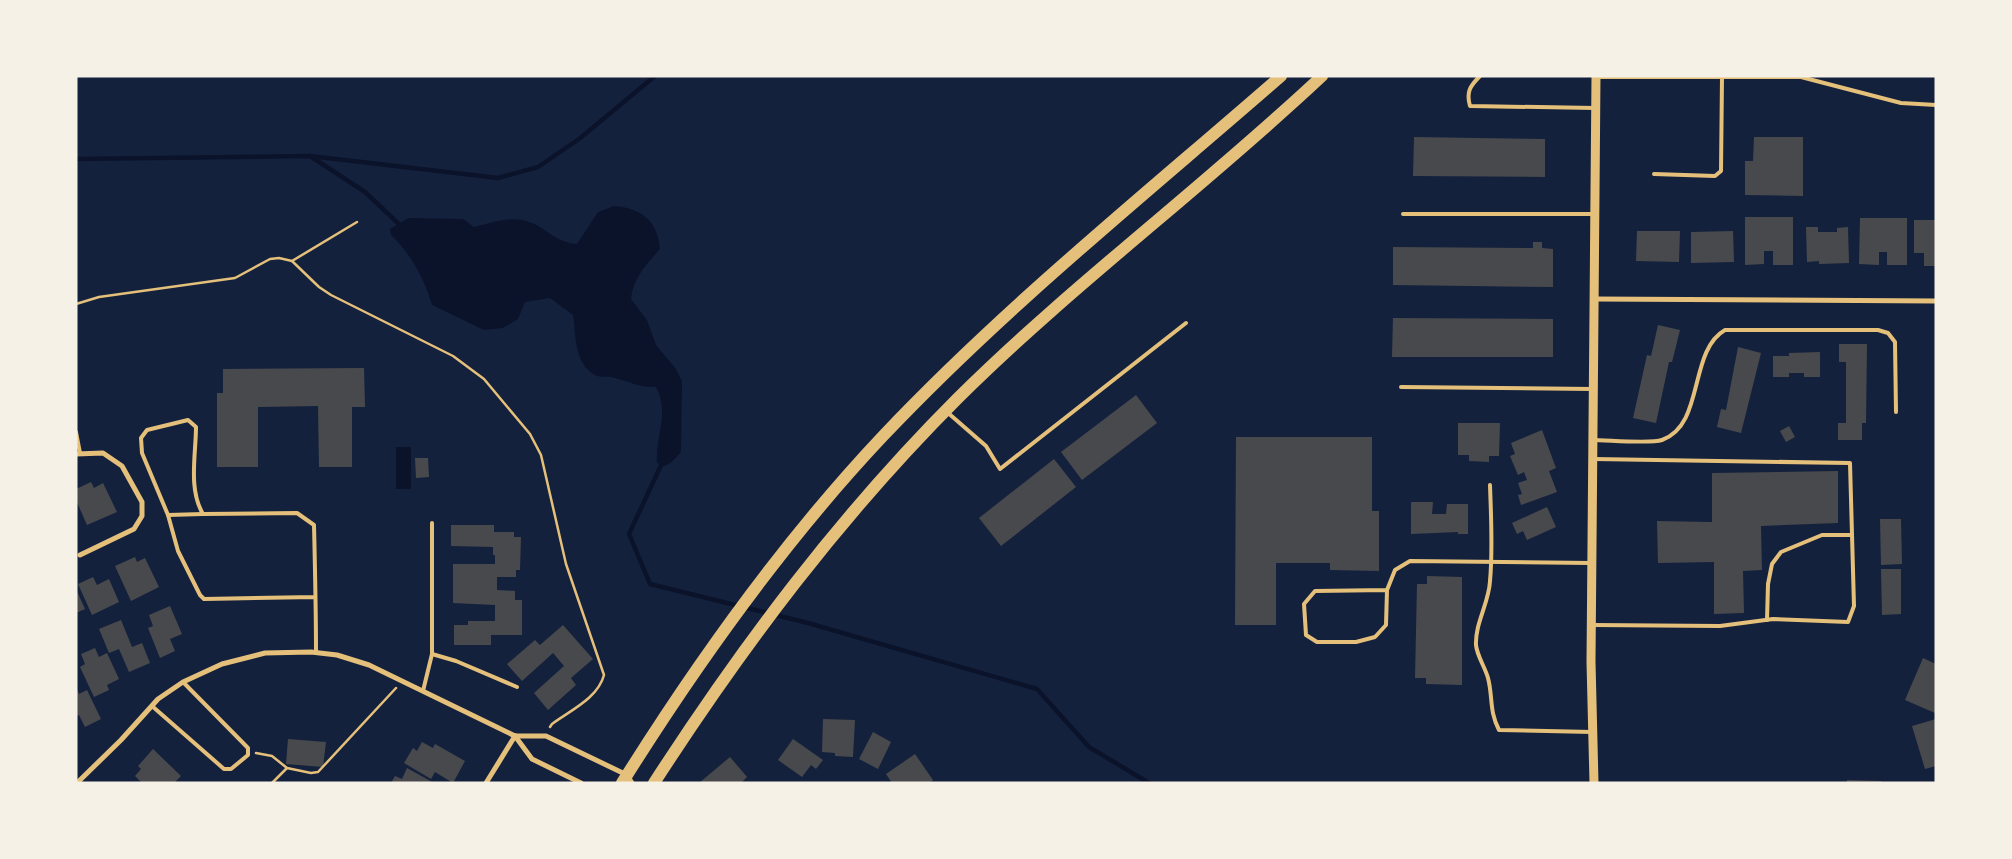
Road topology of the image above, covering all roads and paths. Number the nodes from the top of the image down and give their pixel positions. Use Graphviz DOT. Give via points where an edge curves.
graph roads {
  1 [pos="1281,76"];
  2 [pos="1322,76"];
  3 [pos="1480,76"];
  4 [pos="1674,76"];
  5 [pos="1596,77"];
  6 [pos="1722,77"];
  7 [pos="1936,104"];
  8 [pos="1595,108"];
  9 [pos="1654,174"];
  10 [pos="1403,214"];
  11 [pos="1594,214"];
  12 [pos="357,222"];
  13 [pos="292,261"];
  14 [pos="1593,299"];
  15 [pos="1936,301"];
  16 [pos="76,304"];
  17 [pos="1186,323"];
  18 [pos="1401,387"];
  19 [pos="1592,389"];
  20 [pos="946,411"];
  21 [pos="1896,412"];
  22 [pos="76,432"];
  23 [pos="1592,440"];
  24 [pos="78,454"];
  25 [pos="1592,459"];
  26 [pos="1490,485"];
  27 [pos="203,514"];
  28 [pos="168,515"];
  29 [pos="432,523"];
  30 [pos="1852,535"];
  31 [pos="80,555"];
  32 [pos="1492,562"];
  33 [pos="1591,563"];
  34 [pos="1387,590"];
  35 [pos="315,596"];
  36 [pos="1767,620"];
  37 [pos="1591,625"];
  38 [pos="316,652"];
  39 [pos="432,654"];
  40 [pos="183,682"];
  41 [pos="517,687"];
  42 [pos="393,691"];
  43 [pos="423,691"];
  44 [pos="152,706"];
  45 [pos="1592,732"];
  46 [pos="515,736"];
  47 [pos="546,736"];
  48 [pos="249,751"];
  49 [pos="288,768"];
  50 [pos="627,780"];
  51 [pos="77,783"];
  52 [pos="272,783"];
  53 [pos="486,783"];
  54 [pos="581,783"];
  55 [pos="654,783"];
  56 [pos="1594,783"];
  1 -- 50 [label="main road" via="1010,313 883,436 759,583 687,683"];
  2 -- 20 [label="main road" via="1045,316"];
  3 -- 8 [label="lane" via="1470,86 1467,97 1470,106"];
  4 -- 5 [label="lane"];
  4 -- 6 [label="lane"];
  5 -- 8 [label="street"];
  6 -- 7 [label="lane" via="1801,78 1901,103"];
  6 -- 9 [label="lane" via="1720,171 1715,176"];
  8 -- 11 [label="street"];
  10 -- 11 [label="lane"];
  11 -- 14 [label="street"];
  12 -- 13 [label="path"];
  13 -- 16 [label="path" via="270,259 236,278 99,297"];
  13 -- 47 [label="path" via="331,295 453,356 484,379 530,434 541,455 566,564 604,675 601,686 552,724"];
  14 -- 15 [label="street"];
  14 -- 19 [label="street"];
  17 -- 20 [label="lane" via="1000,469 986,446"];
  18 -- 19 [label="lane"];
  19 -- 23 [label="street"];
  20 -- 55 [label="main road" via="814,557 744,648"];
  21 -- 23 [label="lane" via="1895,342 1888,333 1878,330 1725,330 1711,342 1684,421 1676,433 1660,441"];
  22 -- 24 [label="lane"];
  23 -- 25 [label="street"];
  24 -- 31 [label="street" via="103,453 122,466 142,502 142,516 134,529"];
  25 -- 30 [label="lane" via="1850,463"];
  25 -- 33 [label="street"];
  26 -- 32 [label="lane"];
  27 -- 28 [label="lane"];
  27 -- 28 [label="lane" via="195,491 196,426 188,420 146,430 141,438 142,453"];
  27 -- 35 [label="lane" via="297,513 314,525"];
  28 -- 35 [label="lane" via="178,551 204,599"];
  29 -- 39 [label="lane"];
  30 -- 36 [label="lane" via="1822,535 1781,552 1772,564"];
  30 -- 36 [label="lane" via="1854,606 1848,622"];
  32 -- 33 [label="lane"];
  32 -- 34 [label="lane" via="1410,562 1395,570"];
  32 -- 45 [label="lane" via="1490,591 1479,622 1476,646 1488,679 1490,710 1498,730"];
  33 -- 37 [label="street"];
  34 -- 34 [label="lane" via="1386,625 1375,637 1356,642 1317,642 1306,635 1304,604 1315,591"];
  35 -- 38 [label="lane"];
  36 -- 37 [label="lane" via="1720,626"];
  37 -- 45 [label="street"];
  38 -- 40 [label="street" via="265,653 222,664"];
  38 -- 43 [label="street" via="337,655 368,666"];
  39 -- 41 [label="lane"];
  39 -- 43 [label="lane"];
  40 -- 44 [label="street"];
  40 -- 48 [label="lane"];
  42 -- 49 [label="path" via="324,768 311,773"];
  43 -- 46 [label="street"];
  44 -- 48 [label="lane" via="224,769 231,769"];
  44 -- 51 [label="street"];
  45 -- 56 [label="street"];
  46 -- 47 [label="street"];
  46 -- 53 [label="street"];
  46 -- 54 [label="street" via="532,759"];
  47 -- 50 [label="street"];
  48 -- 49 [label="path" via="272,756"];
  49 -- 52 [label="path"];
}
